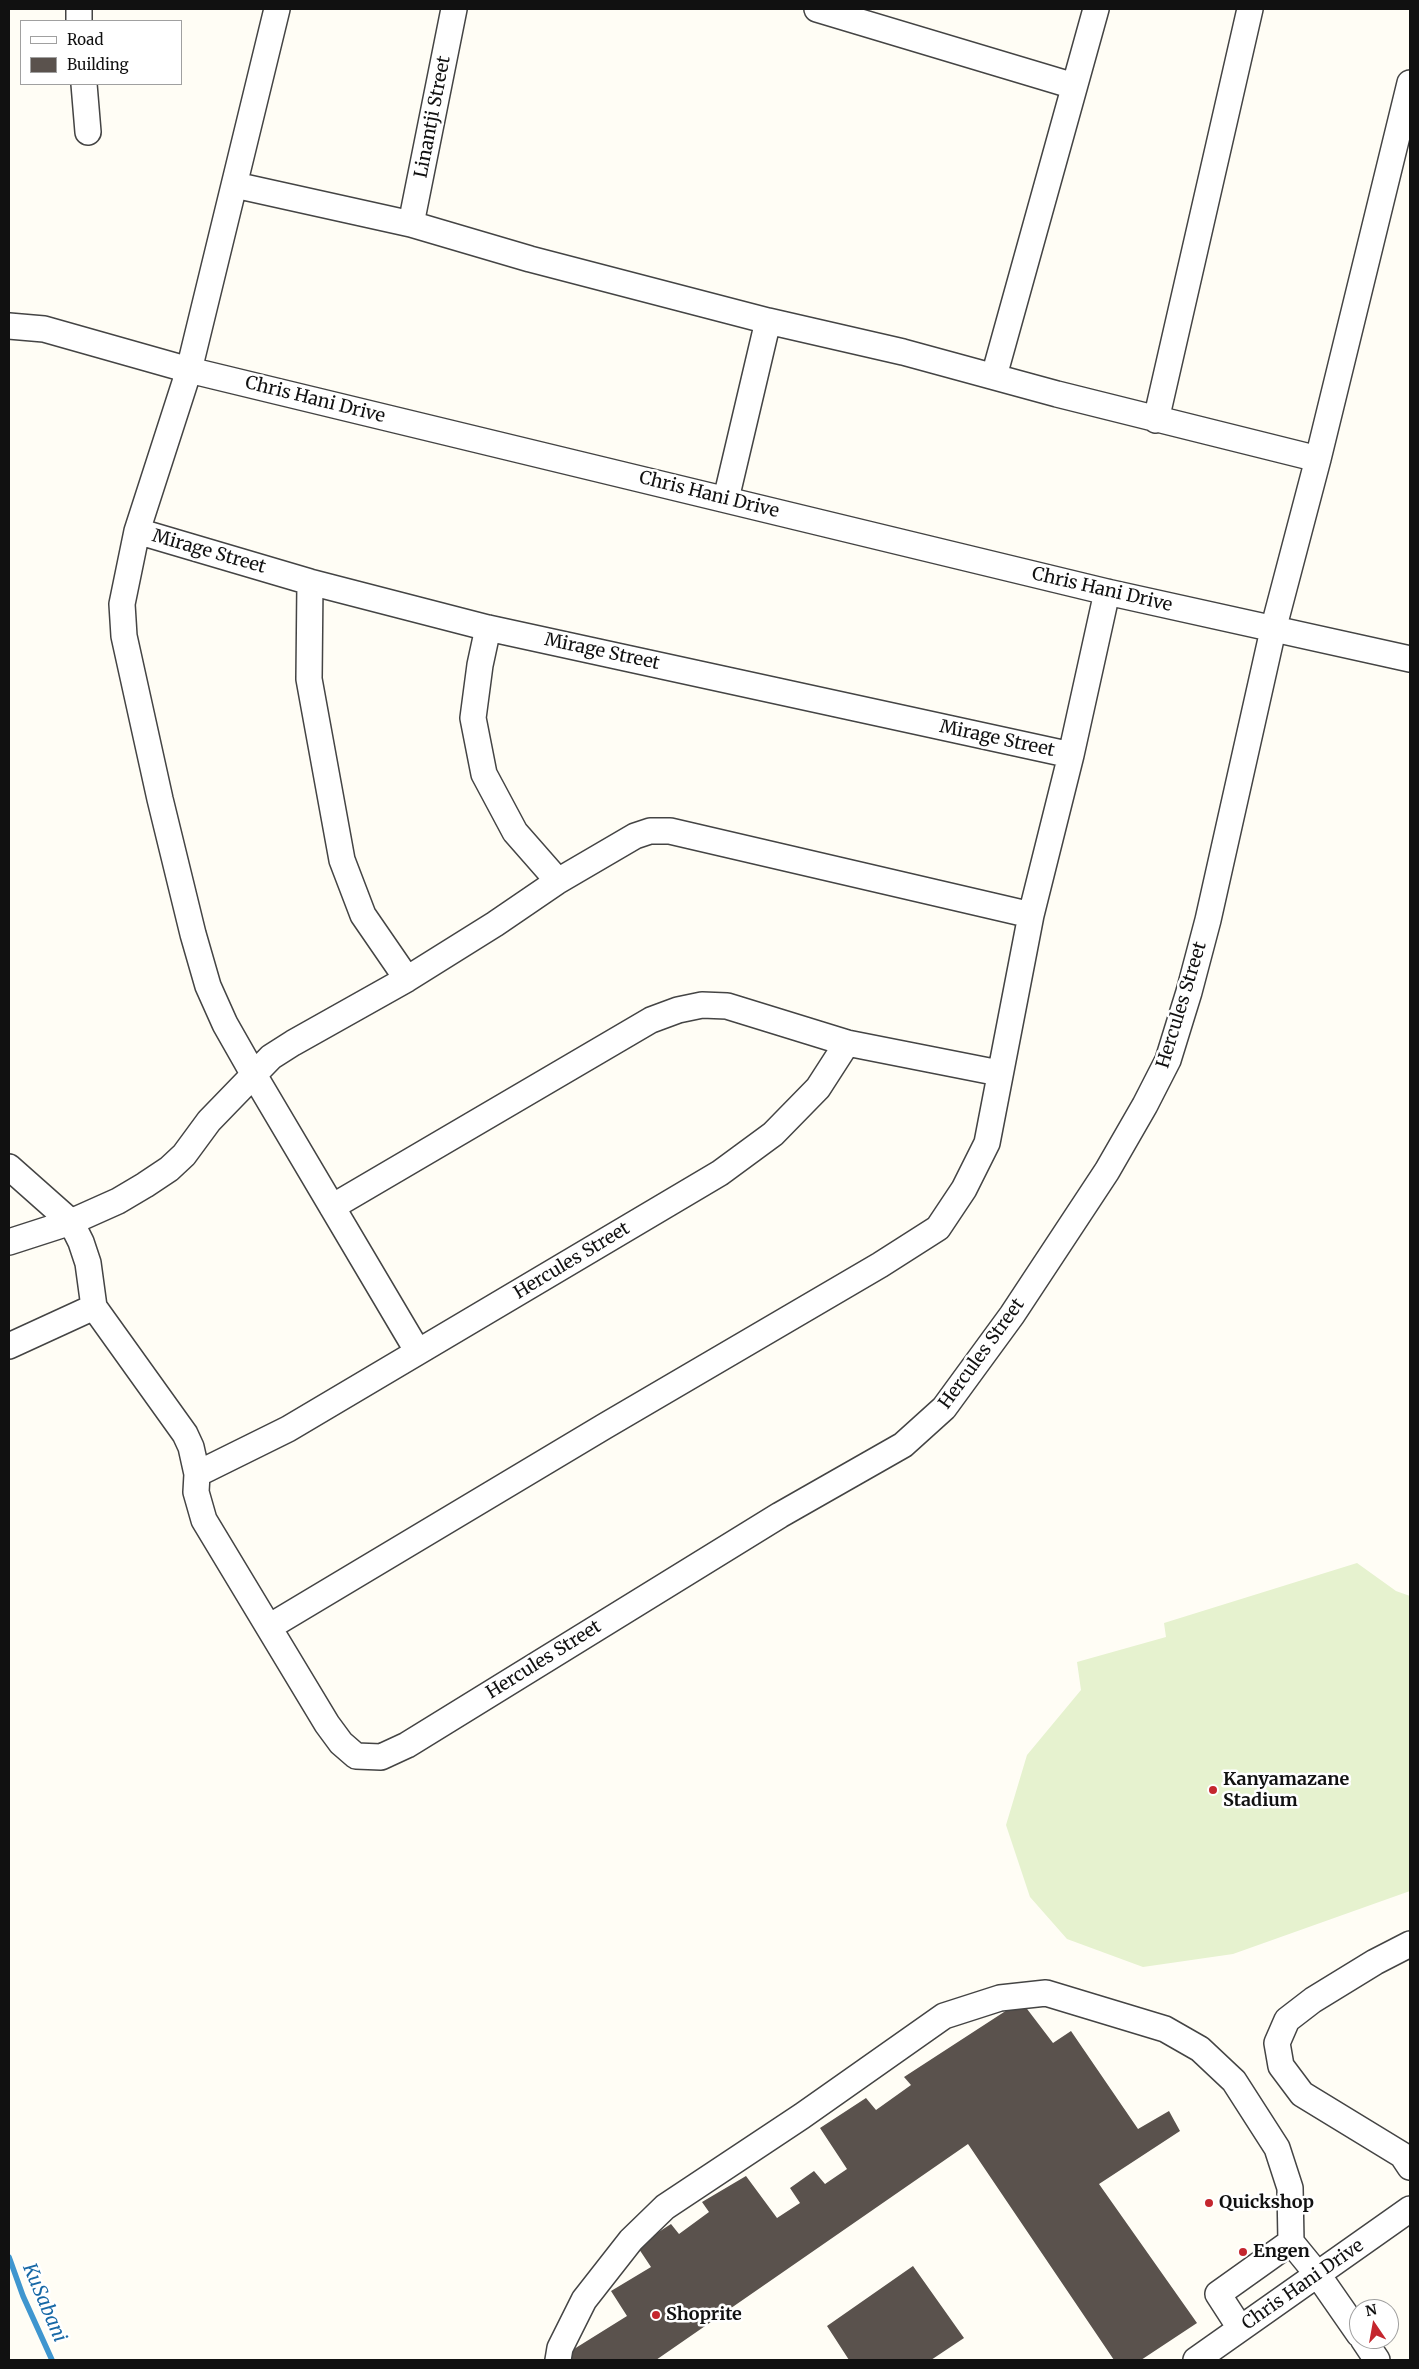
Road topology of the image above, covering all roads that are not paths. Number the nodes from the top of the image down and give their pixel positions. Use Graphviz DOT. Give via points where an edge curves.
graph roads {
  1 [pos="277,9"];
  2 [pos="454,9"];
  3 [pos="818,9"];
  4 [pos="1096,9"];
  5 [pos="1250,9"];
  6 [pos="1410,83"];
  7 [pos="84,85"];
  8 [pos="1074,86"];
  9 [pos="88,132"];
  10 [pos="235,185"];
  11 [pos="412,224"];
  12 [pos="768,321"];
  13 [pos="9,326"];
  14 [pos="189,370"];
  15 [pos="994,376"];
  16 [pos="1156,420"];
  17 [pos="1318,459"];
  18 [pos="726,500"];
  19 [pos="137,531"];
  20 [pos="310,582"];
  21 [pos="1107,592"];
  22 [pos="488,628"];
  23 [pos="1273,630"];
  24 [pos="1410,659"];
  25 [pos="1071,755"];
  26 [pos="558,881"];
  27 [pos="1031,915"];
  28 [pos="407,979"];
  29 [pos="847,1043"];
  30 [pos="999,1073"];
  31 [pos="254,1075"];
  32 [pos="9,1167"];
  33 [pos="332,1207"];
  34 [pos="70,1222"];
  35 [pos="9,1242"];
  36 [pos="94,1307"];
  37 [pos="9,1346"];
  38 [pos="418,1352"];
  39 [pos="197,1474"];
  40 [pos="269,1627"];
  41 [pos="1410,1944"];
  42 [pos="1410,2167"];
  43 [pos="1410,2209"];
  44 [pos="1291,2242"];
  45 [pos="1318,2275"];
  46 [pos="1349,2320"];
  47 [pos="1240,2328"];
  48 [pos="1370,2349"];
  49 [pos="558,2360"];
  50 [pos="1196,2360"];
  51 [pos="1377,2360"];
  1 -- 10 [label="street"];
  2 -- 11 [label="street, Linantji Street"];
  3 -- 8 [label="street"];
  4 -- 8 [label="street"];
  5 -- 16 [label="street"];
  6 -- 17 [label="street, Hercules Street"];
  7 -- 9 [label="street"];
  8 -- 15 [label="street"];
  10 -- 11 [label="street"];
  10 -- 14 [label="street"];
  11 -- 12 [label="street"];
  12 -- 15 [label="street"];
  12 -- 18 [label="street"];
  13 -- 14 [label="street, Chris Hani Drive" via="44,329"];
  14 -- 18 [label="street, Chris Hani Drive"];
  14 -- 19 [label="street"];
  15 -- 16 [label="street"];
  16 -- 17 [label="street"];
  17 -- 23 [label="street, Hercules Street"];
  18 -- 21 [label="street, Chris Hani Drive"];
  19 -- 20 [label="street, Mirage Street"];
  19 -- 31 [label="street" via="122,604 130,666 208,986"];
  20 -- 22 [label="street, Mirage Street"];
  20 -- 28 [label="street" via="308,679 342,860 363,915"];
  21 -- 23 [label="street, Chris Hani Drive"];
  21 -- 25 [label="street"];
  22 -- 25 [label="street, Mirage Street"];
  22 -- 26 [label="street" via="474,718 484,774 515,832"];
  23 -- 24 [label="street, Chris Hani Drive"];
  23 -- 40 [label="street, Hercules Street" via="1208,920 1168,1060 1108,1171 944,1408 896,1449 780,1515 407,1745 381,1756 356,1756 341,1743"];
  25 -- 27 [label="street"];
  26 -- 27 [label="street" via="635,836 650,831 670,832"];
  26 -- 28 [label="street"];
  27 -- 30 [label="street"];
  28 -- 31 [label="street" via="292,1043 271,1057"];
  29 -- 30 [label="street"];
  29 -- 33 [label="street" via="728,1006 702,1005 678,1010 651,1020"];
  29 -- 38 [label="street, Hercules Street" via="818,1088 773,1134 720,1173"];
  30 -- 40 [label="street" via="986,1143 964,1189 938,1228"];
  31 -- 33 [label="street"];
  31 -- 34 [label="street" via="209,1121 184,1155 169,1169 118,1201"];
  32 -- 34 [label="street"];
  33 -- 38 [label="street"];
  34 -- 35 [label="street"];
  34 -- 36 [label="street" via="88,1263"];
  36 -- 37 [label="street"];
  36 -- 39 [label="street" via="184,1434 193,1452"];
  38 -- 39 [label="street, Hercules Street" via="288,1429"];
  39 -- 40 [label="street, Hercules Street" via="196,1492 204,1520"];
  41 -- 42 [label="street" via="1313,2000 1287,2020 1277,2043 1281,2066 1302,2094 1402,2155"];
  43 -- 45 [label="street, Chris Hani Drive"];
  44 -- 45 [label="street"];
  44 -- 47 [label="street" via="1218,2294"];
  44 -- 49 [label="street" via="1290,2188 1277,2148 1234,2080 1200,2049 1165,2029 1046,1993 1000,1998 944,2016 666,2207 631,2240 584,2300 560,2348"];
  45 -- 46 [label="street"];
  45 -- 47 [label="street, Chris Hani Drive"];
  47 -- 50 [label="street, Chris Hani Drive"];
  48 -- 51 [label="street"];
}
